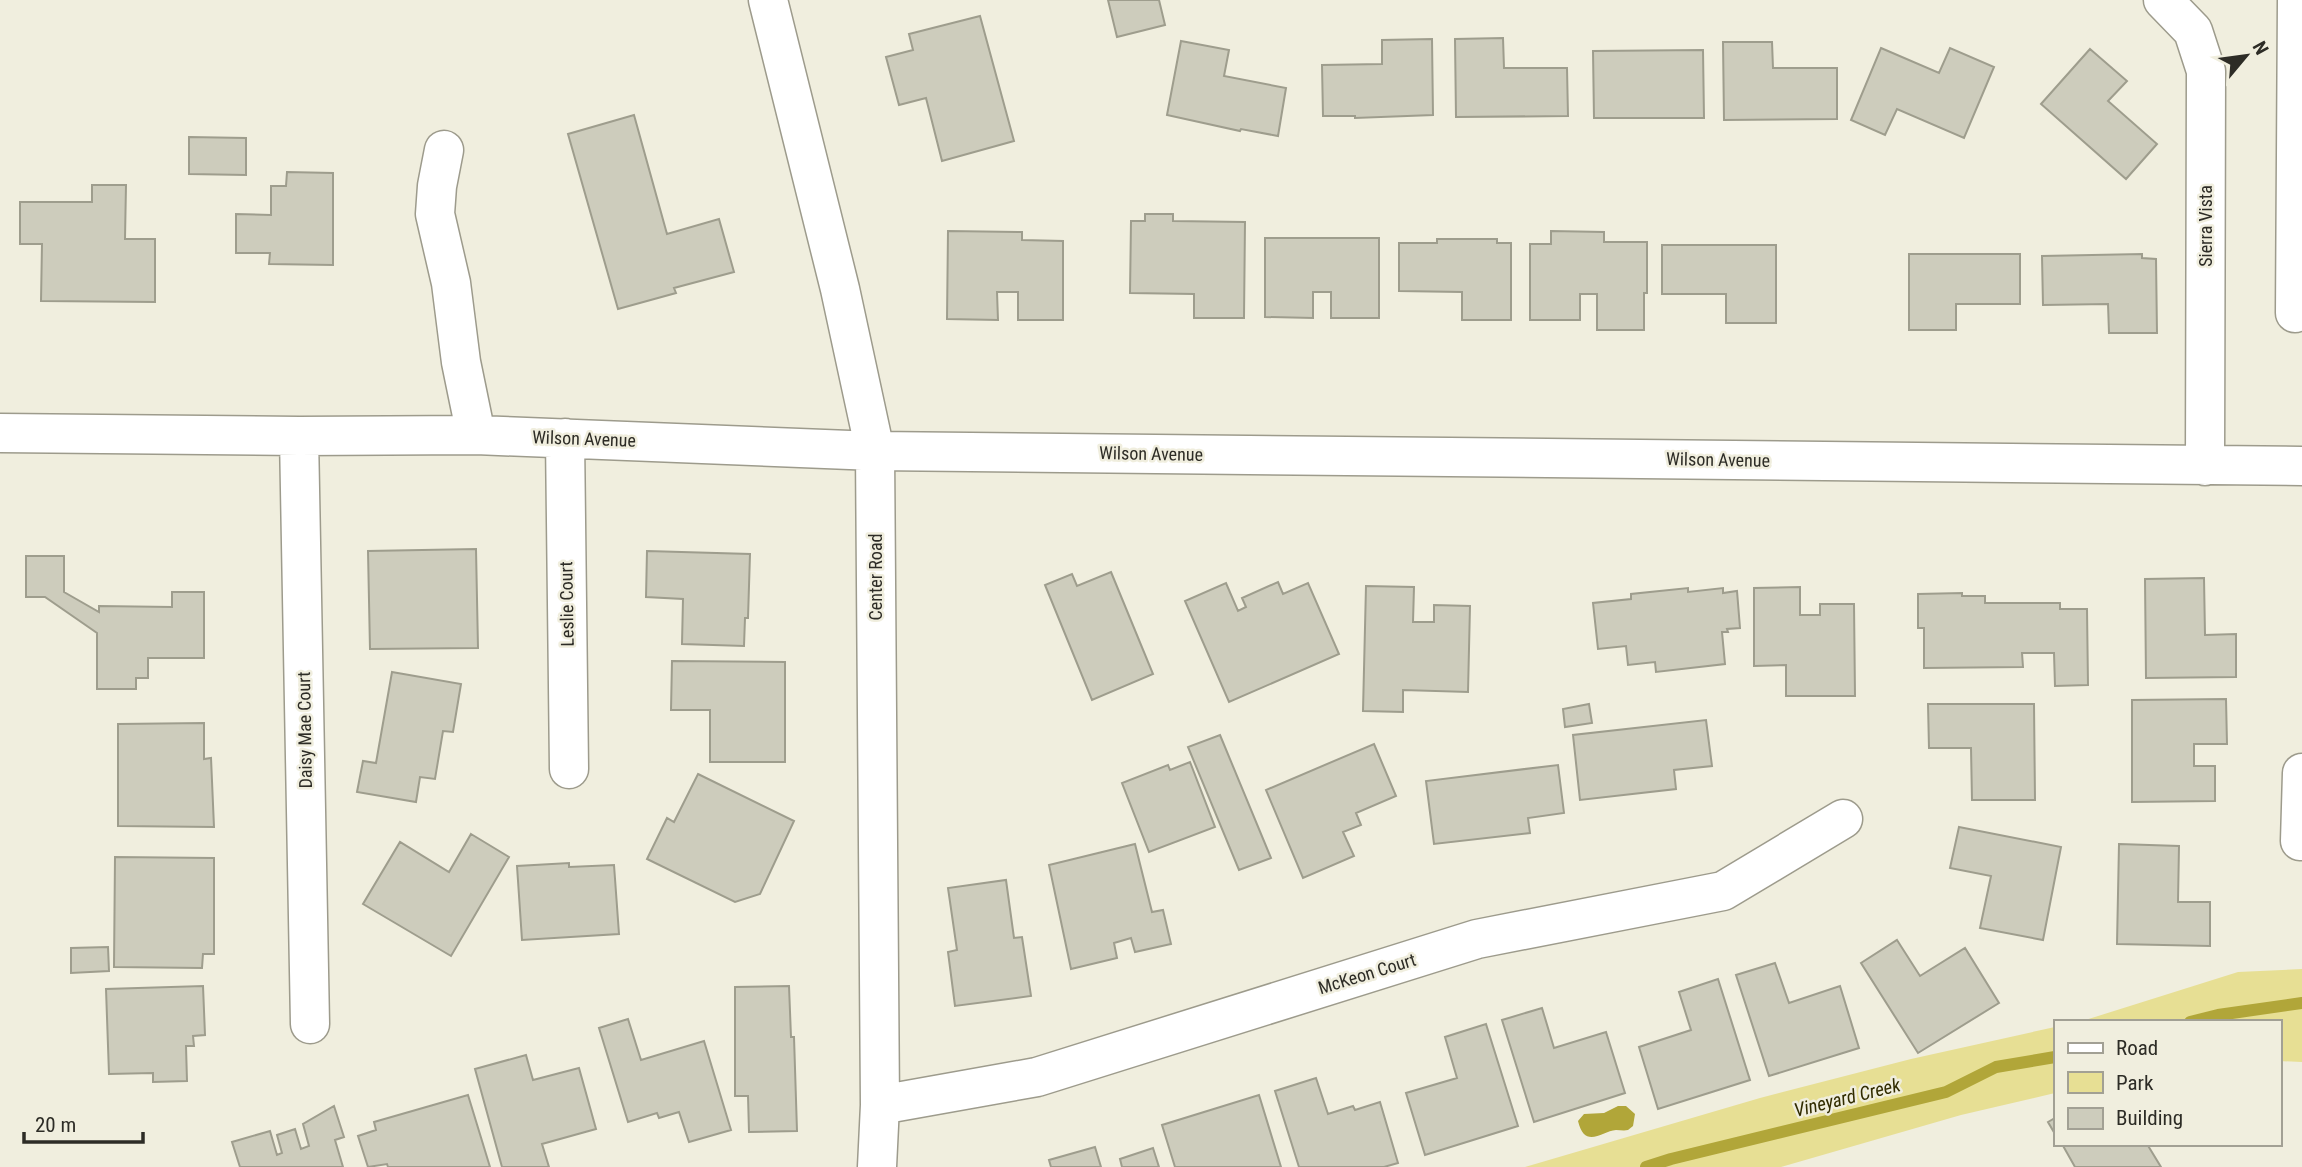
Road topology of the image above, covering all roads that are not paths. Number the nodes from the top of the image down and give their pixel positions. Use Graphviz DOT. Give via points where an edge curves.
graph roads {
  1 [pos="768,0"];
  2 [pos="2163,0"];
  3 [pos="2297,0"];
  4 [pos="444,150"];
  5 [pos="2295,313"];
  6 [pos="0,433"];
  7 [pos="477,435"];
  8 [pos="299,436"];
  9 [pos="565,438"];
  10 [pos="876,451"];
  11 [pos="2205,466"];
  12 [pos="2302,466"];
  13 [pos="569,769"];
  14 [pos="2302,773"];
  15 [pos="1843,819"];
  16 [pos="2300,841"];
  17 [pos="310,1024"];
  18 [pos="880,1105"];
  19 [pos="877,1167"];
  1 -- 10 [label="street, Center Road"];
  2 -- 11 [label="street, Sierra Vista" via="2193,32 2206,71"];
  3 -- 5 [label="street"];
  4 -- 7 [label="street" via="435,214"];
  6 -- 8 [label="street, Wilson Avenue"];
  7 -- 8 [label="street, Wilson Avenue"];
  7 -- 9 [label="street, Wilson Avenue"];
  8 -- 17 [label="street, Daisy Mae Court"];
  9 -- 10 [label="street, Wilson Avenue"];
  9 -- 13 [label="street, Leslie Court"];
  10 -- 11 [label="street, Wilson Avenue"];
  10 -- 18 [label="street, Center Road"];
  11 -- 12 [label="street, Wilson Avenue"];
  14 -- 16 [label="street"];
  15 -- 18 [label="street, McKeon Court" via="1723,891 1477,939 1037,1077"];
  18 -- 19 [label="street, Center Road"];
}
